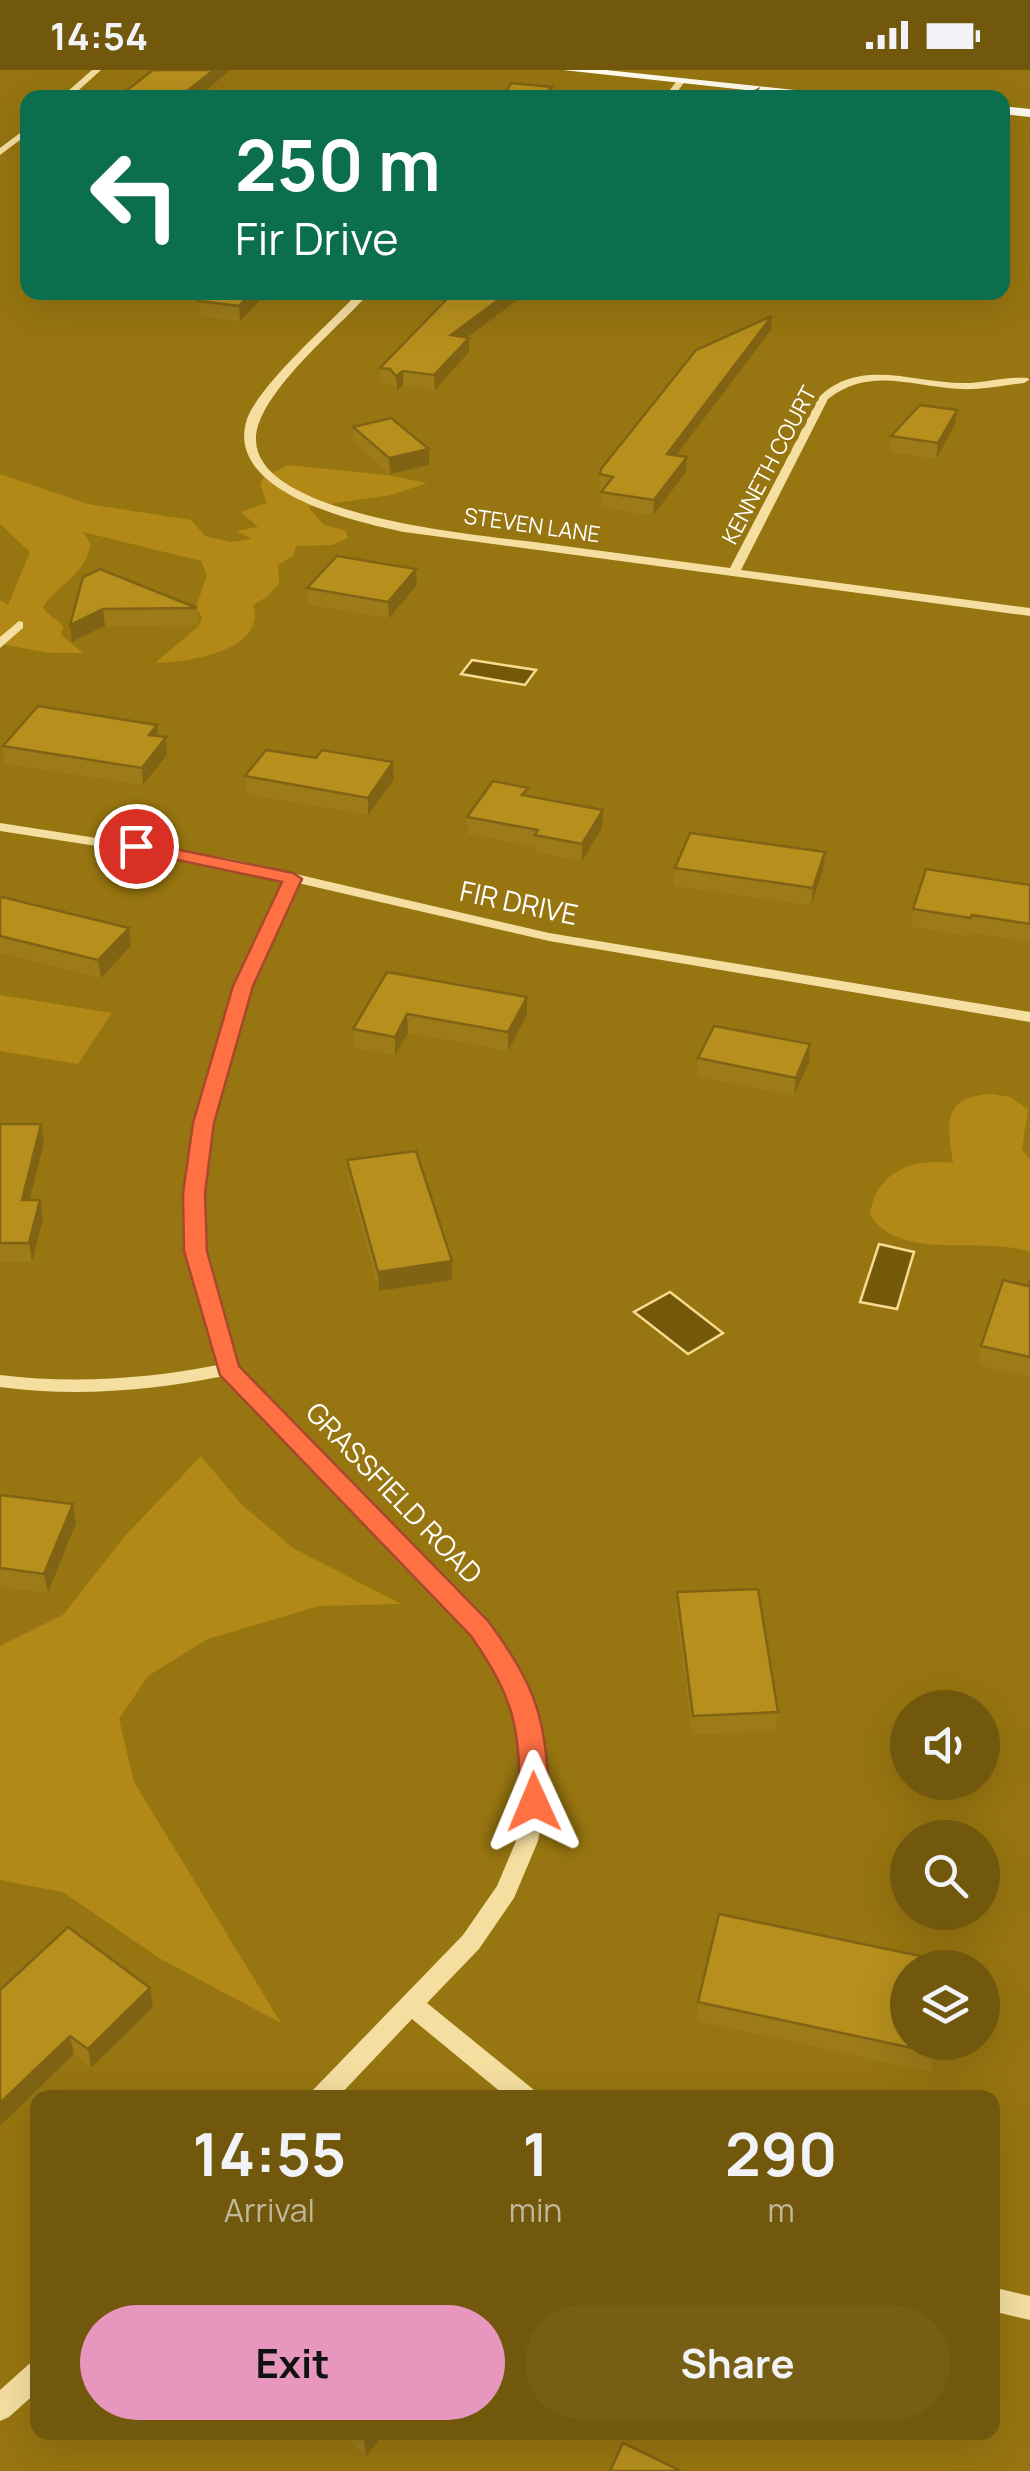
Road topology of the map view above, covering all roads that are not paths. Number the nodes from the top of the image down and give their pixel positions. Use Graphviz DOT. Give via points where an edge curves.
graph roads {
  1 [pos="96,70"];
  2 [pos="569,70"];
  3 [pos="680,81"];
  4 [pos="73,90"];
  5 [pos="674,90"];
  6 [pos="776,90"];
  7 [pos="20,136"];
  8 [pos="0,152"];
  9 [pos="358,300"];
  10 [pos="1024,380"];
  11 [pos="734,572"];
  12 [pos="1030,612"];
  13 [pos="18,625"];
  14 [pos="0,644"];
  15 [pos="0,826"];
  16 [pos="293,879"];
  17 [pos="1030,1017"];
  18 [pos="228,1370"];
  19 [pos="0,1381"];
  20 [pos="413,2006"];
  21 [pos="329,2090"];
  22 [pos="516,2090"];
  23 [pos="1000,2302"];
  24 [pos="1030,2308"];
  25 [pos="30,2380"];
  26 [pos="0,2408"];
  1 -- 4 [label="street"];
  2 -- 3 [label="main road"];
  3 -- 5 [label="street"];
  3 -- 6 [label="main road"];
  7 -- 8 [label="street"];
  9 -- 11 [label="street, STEVEN LANE" via="252,422 251,447 281,484 338,514 404,528"];
  10 -- 11 [label="street, KENNETH COURT" via="963,386 880,377 834,387"];
  11 -- 12 [label="street, STEVEN LANE"];
  13 -- 14 [label="street"];
  15 -- 16 [label="street, FIR DRIVE"];
  16 -- 17 [label="street, FIR DRIVE" via="549,937"];
  16 -- 18 [label="street, GRASSFIELD ROAD" via="243,986 203,1123 196,1251"];
  18 -- 19 [label="street" via="150,1386 81,1389"];
  18 -- 20 [label="street, GRASSFIELD ROAD" via="480,1629 527,1709 535,1788 527,1841 506,1891 480,1929"];
  20 -- 21 [label="street, GRASSFIELD ROAD"];
  20 -- 22 [label="street"];
  23 -- 24 [label="street"];
  25 -- 26 [label="street"];
}
